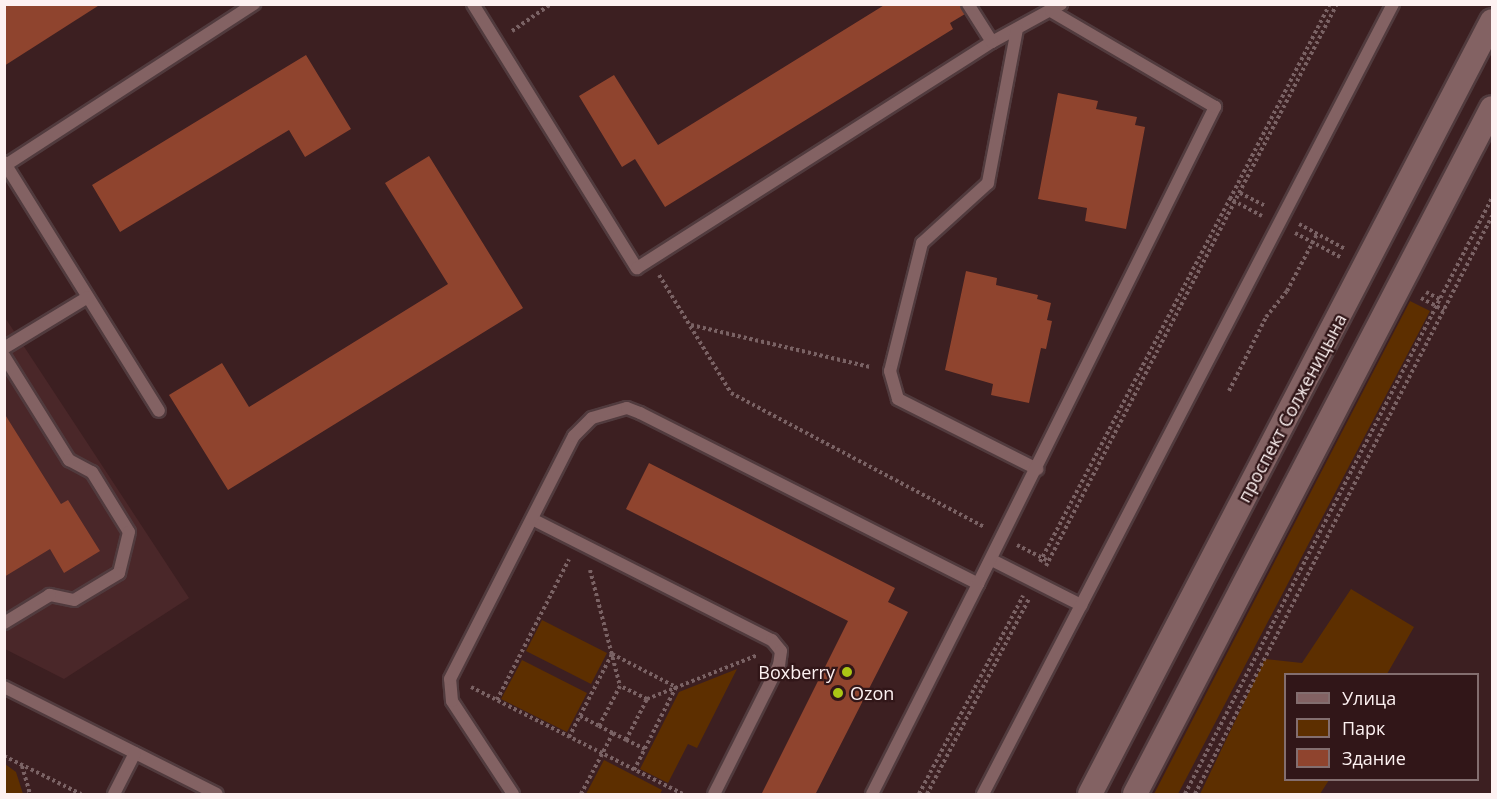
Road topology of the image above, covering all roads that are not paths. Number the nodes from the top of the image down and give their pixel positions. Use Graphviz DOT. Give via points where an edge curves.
graph roads {
  1 [pos="254,4"];
  2 [pos="473,4"];
  3 [pos="968,4"];
  4 [pos="1393,4"];
  5 [pos="1056,8"];
  6 [pos="1492,21"];
  7 [pos="1017,29"];
  8 [pos="992,42"];
  9 [pos="1492,108"];
  10 [pos="5,163"];
  11 [pos="88,297"];
  12 [pos="4,348"];
  13 [pos="4,357"];
  14 [pos="159,411"];
  15 [pos="1037,469"];
  16 [pos="532,519"];
  17 [pos="992,560"];
  18 [pos="978,584"];
  19 [pos="1081,605"];
  20 [pos="4,623"];
  21 [pos="4,687"];
  22 [pos="135,753"];
  23 [pos="114,795"];
  24 [pos="217,795"];
  25 [pos="513,795"];
  26 [pos="714,795"];
  27 [pos="872,795"];
  28 [pos="983,795"];
  29 [pos="1090,795"];
  30 [pos="1136,795"];
  1 -- 10 [label="lane"];
  2 -- 8 [label="lane" via="637,268"];
  3 -- 8 [label="lane"];
  4 -- 19 [label="lane"];
  5 -- 7 [label="lane"];
  5 -- 15 [label="lane" via="1215,107"];
  6 -- 29 [label="street, проспект Солженицына"];
  7 -- 8 [label="lane"];
  7 -- 15 [label="lane" via="988,183 922,243 890,371 898,399"];
  9 -- 30 [label="street"];
  10 -- 11 [label="lane"];
  11 -- 12 [label="lane"];
  11 -- 14 [label="lane"];
  13 -- 20 [label="lane" via="69,460 92,472 129,532 119,573 74,600 50,595"];
  15 -- 17 [label="lane"];
  16 -- 18 [label="lane" via="582,425 627,408"];
  16 -- 25 [label="lane" via="448,689"];
  16 -- 26 [label="lane" via="772,640 781,651 779,665"];
  17 -- 18 [label="lane"];
  17 -- 19 [label="lane"];
  18 -- 27 [label="lane"];
  19 -- 28 [label="lane"];
  21 -- 22 [label="lane"];
  22 -- 23 [label="lane"];
  22 -- 24 [label="lane"];
}
